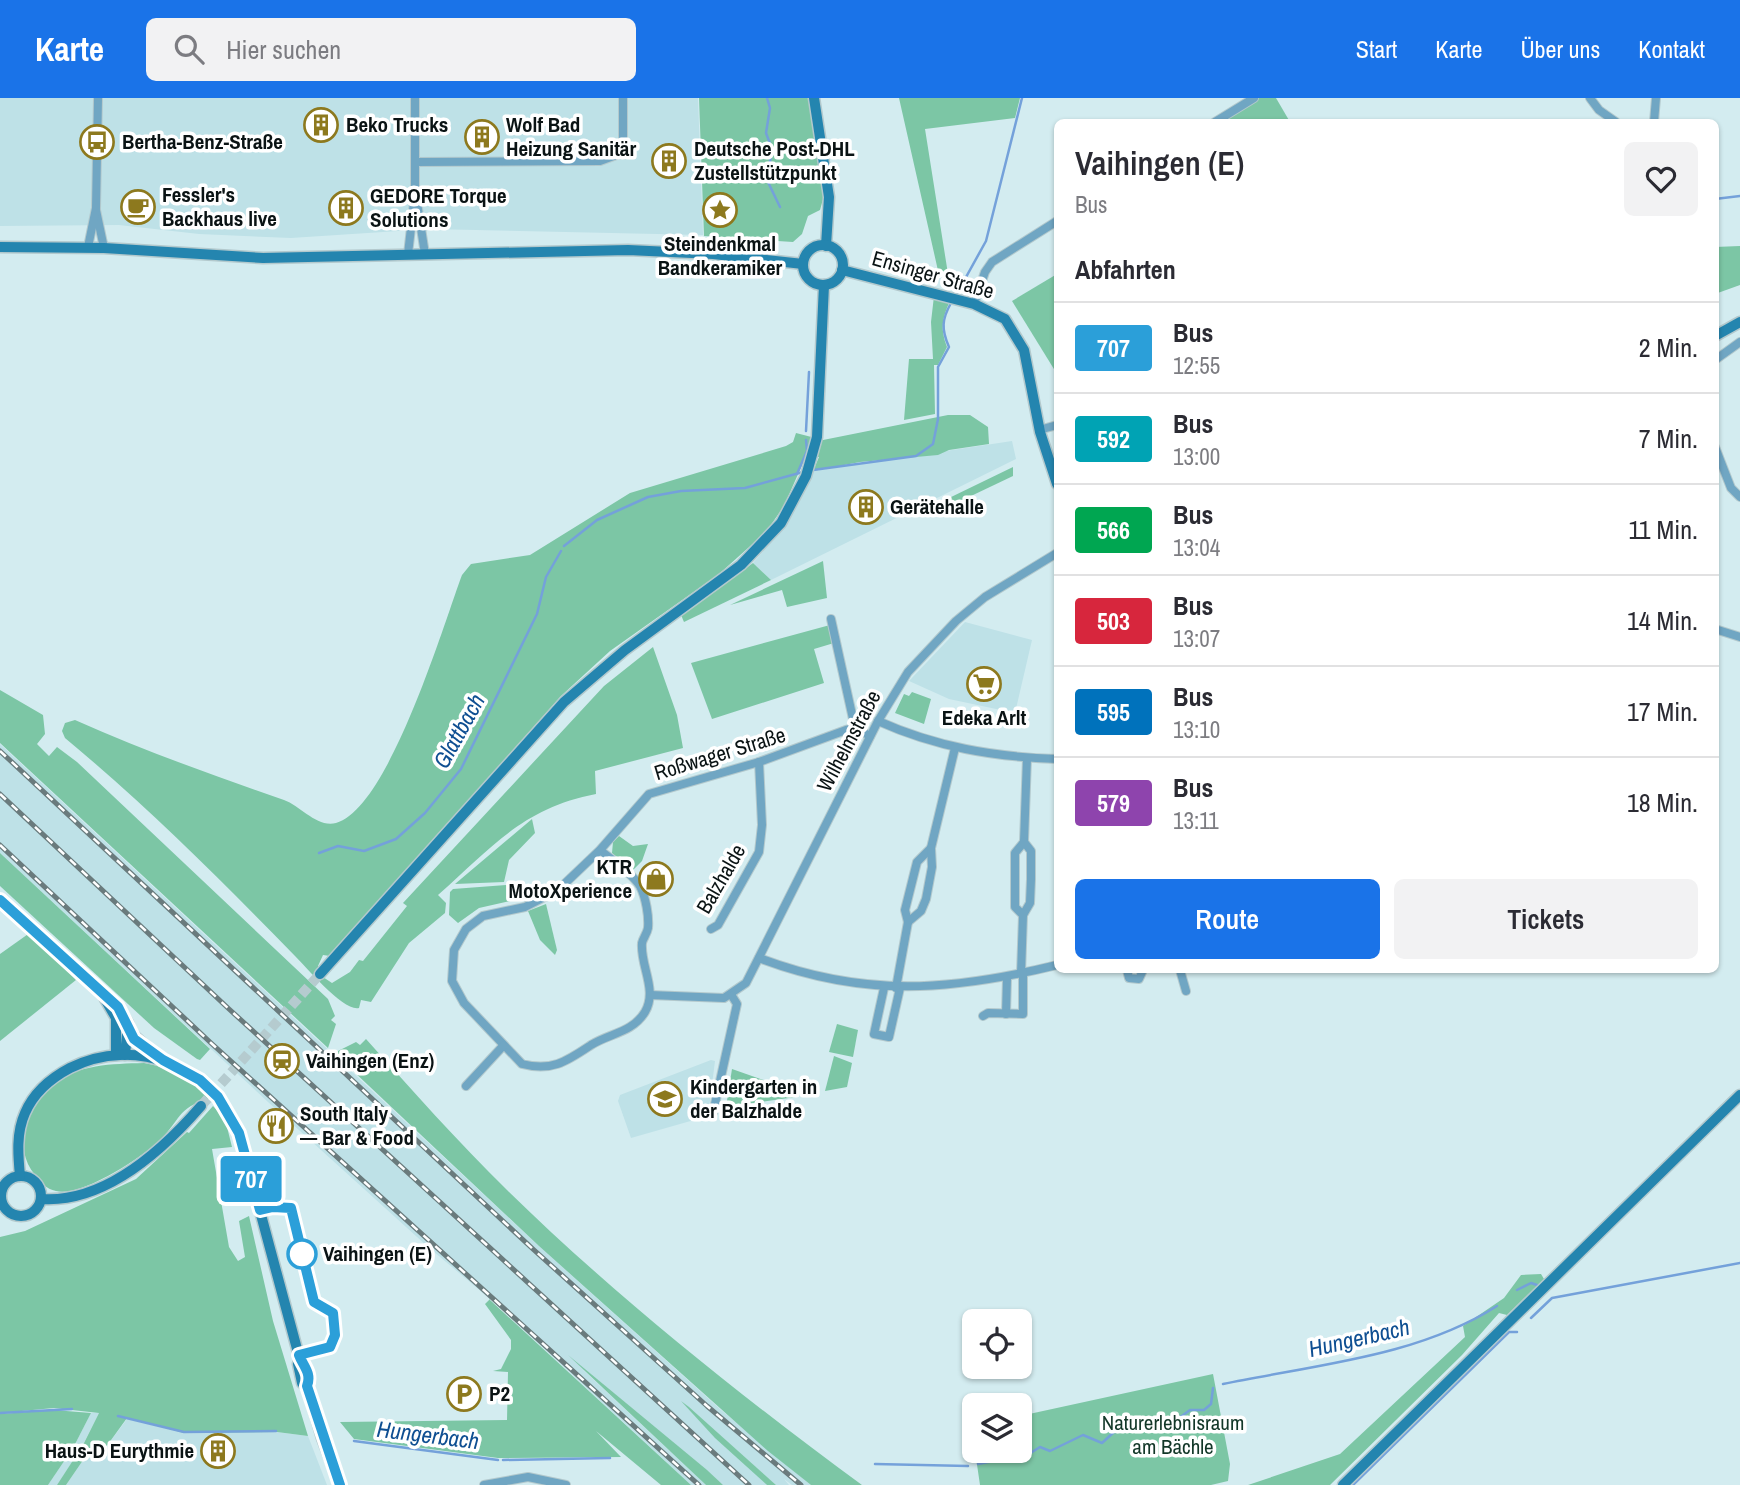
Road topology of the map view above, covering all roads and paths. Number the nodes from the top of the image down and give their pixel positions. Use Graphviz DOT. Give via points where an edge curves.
graph roads {
  1 [pos="98,98"];
  2 [pos="415,98"];
  3 [pos="623,98"];
  4 [pos="814,98"];
  5 [pos="1255,98"];
  6 [pos="1590,98"];
  7 [pos="1656,98"];
  8 [pos="1220,119"];
  9 [pos="1612,119"];
  10 [pos="1654,119"];
  11 [pos="415,162"];
  12 [pos="415,193"];
  13 [pos="96,208"];
  14 [pos="1054,223"];
  15 [pos="826,246"];
  16 [pos="0,247"];
  17 [pos="88,247"];
  18 [pos="104,248"];
  19 [pos="408,254"];
  20 [pos="425,254"];
  21 [pos="803,264"];
  22 [pos="842,270"];
  23 [pos="824,285"];
  24 [pos="974,304"];
  25 [pos="1740,322"];
  26 [pos="1719,334"];
  27 [pos="1740,342"];
  28 [pos="1719,356"];
  29 [pos="1054,426"];
  30 [pos="1039,430"];
  31 [pos="1719,457"];
  32 [pos="1054,475"];
  33 [pos="1740,497"];
  34 [pos="1054,555"];
  35 [pos="831,619"];
  36 [pos="1719,630"];
  37 [pos="1740,637"];
  38 [pos="878,721"];
  39 [pos="855,728"];
  40 [pos="870,736"];
  41 [pos="955,748"];
  42 [pos="1027,758"];
  43 [pos="1054,759"];
  44 [pos="759,762"];
  45 [pos="1024,842"];
  46 [pos="930,848"];
  47 [pos="600,850"];
  48 [pos="0,900"];
  49 [pos="1023,915"];
  50 [pos="908,922"];
  51 [pos="711,929"];
  52 [pos="759,958"];
  53 [pos="1054,966"];
  54 [pos="1128,973"];
  55 [pos="1142,973"];
  56 [pos="1181,973"];
  57 [pos="320,974"];
  58 [pos="1022,974"];
  59 [pos="1007,978"];
  60 [pos="884,988"];
  61 [pos="898,988"];
  62 [pos="1186,991"];
  63 [pos="102,993"];
  64 [pos="650,995"];
  65 [pos="732,996"];
  66 [pos="1006,1014"];
  67 [pos="983,1016"];
  68 [pos="129,1031"];
  69 [pos="503,1046"];
  70 [pos="121,1055"];
  71 [pos="163,1060"];
  72 [pos="466,1086"];
  73 [pos="1740,1095"];
  74 [pos="201,1106"];
  75 [pos="713,1113"];
  76 [pos="20,1176"];
  77 [pos="41,1199"];
  78 [pos="8,1212"];
  79 [pos="0,1221"];
  80 [pos="340,1485"];
  81 [pos="484,1485"];
  82 [pos="566,1485"];
  83 [pos="1343,1485"];
  1 -- 13 [label="street"];
  2 -- 11 [label="street"];
  3 -- 11 [label="street" via="623,148 611,158"];
  4 -- 15 [label="main road" via="829,197"];
  5 -- 8 [label="street"];
  6 -- 9 [label="street"];
  7 -- 10 [label="street"];
  11 -- 12 [label="street"];
  12 -- 19 [label="street"];
  12 -- 20 [label="street"];
  13 -- 17 [label="street"];
  13 -- 18 [label="street"];
  14 -- 24 [label="street" via="992,262"];
  15 -- 21 [label="main road" via="810,250"];
  15 -- 22 [label="main road" via="839,254"];
  16 -- 17 [label="main road"];
  17 -- 18 [label="main road"];
  18 -- 19 [label="main road" via="263,258"];
  19 -- 20 [label="main road"];
  20 -- 21 [label="main road" via="650,250"];
  21 -- 23 [label="main road" via="807,277"];
  22 -- 23 [label="main road"];
  22 -- 24 [label="main road, Ensinger Straße"];
  23 -- 57 [label="main road" via="820,420 808,472 785,516 756,552 564,702"];
  24 -- 30 [label="main road, Ensinger Straße" via="999,314 1018,337"];
  25 -- 26 [label="main road"];
  27 -- 28 [label="street"];
  29 -- 30 [label="street"];
  30 -- 32 [label="main road, Ensinger Straße"];
  31 -- 33 [label="street" via="1731,488"];
  34 -- 38 [label="street, Wilhelmstraße" via="985,597 956,621 908,672"];
  35 -- 39 [label="street"];
  36 -- 37 [label="street"];
  38 -- 40 [label="street, Wilhelmstraße"];
  38 -- 41 [label="street"];
  39 -- 40 [label="street"];
  39 -- 44 [label="street, Roßwager Straße"];
  40 -- 52 [label="street, Wilhelmstraße"];
  41 -- 42 [label="street"];
  41 -- 46 [label="street"];
  42 -- 43 [label="street"];
  42 -- 45 [label="street"];
  44 -- 47 [label="street, Roßwager Straße" via="649,794"];
  44 -- 51 [label="street, Balzhalde" via="759,852 718,925"];
  45 -- 49 [label="street" via="1031,851 1031,879 1030,903"];
  45 -- 49 [label="street" via="1015,853 1015,907"];
  46 -- 50 [label="street" via="917,862 905,910"];
  46 -- 50 [label="street" via="926,899"];
  47 -- 64 [label="street" via="631,876 643,893 648,928 642,942"];
  47 -- 69 [label="street, Roßwager Straße" via="545,899 483,916 459,938 452,981 464,1003"];
  48 -- 63 [label="main road"];
  49 -- 58 [label="street"];
  50 -- 61 [label="street"];
  52 -- 60 [label="street" via="817,977"];
  52 -- 65 [label="street, Wilhelmstraße" via="746,983"];
  53 -- 58 [label="street"];
  54 -- 55 [label="street" via="1133,980"];
  56 -- 62 [label="street"];
  58 -- 59 [label="street"];
  58 -- 66 [label="street" via="1023,1014"];
  59 -- 61 [label="street" via="948,987"];
  59 -- 66 [label="street"];
  60 -- 61 [label="street"];
  60 -- 61 [label="street" via="874,1034 889,1037"];
  63 -- 68 [label="main road" via="126,1017"];
  63 -- 70 [label="main road" via="116,1018"];
  64 -- 65 [label="street"];
  64 -- 69 [label="street, Roßwager Straße" via="646,1010 631,1028 556,1066 522,1065"];
  65 -- 75 [label="street" via="737,1004"];
  66 -- 67 [label="street"];
  68 -- 70 [label="main road"];
  68 -- 71 [label="main road"];
  69 -- 72 [label="street"];
  70 -- 71 [label="main road"];
  70 -- 76 [label="main road" via="74,1066 34,1096 20,1128"];
  71 -- 80 [label="main road" via="209,1087 235,1124 301,1376"];
  73 -- 83 [label="main road"];
  74 -- 77 [label="main road" via="164,1145 128,1172 77,1196"];
  76 -- 77 [label="main road" via="37,1183"];
  76 -- 78 [label="main road" via="7,1182 1,1192"];
  77 -- 78 [label="main road" via="29,1215"];
  78 -- 79 [label="main road"];
  81 -- 82 [label="street" via="528,1477"];
}
